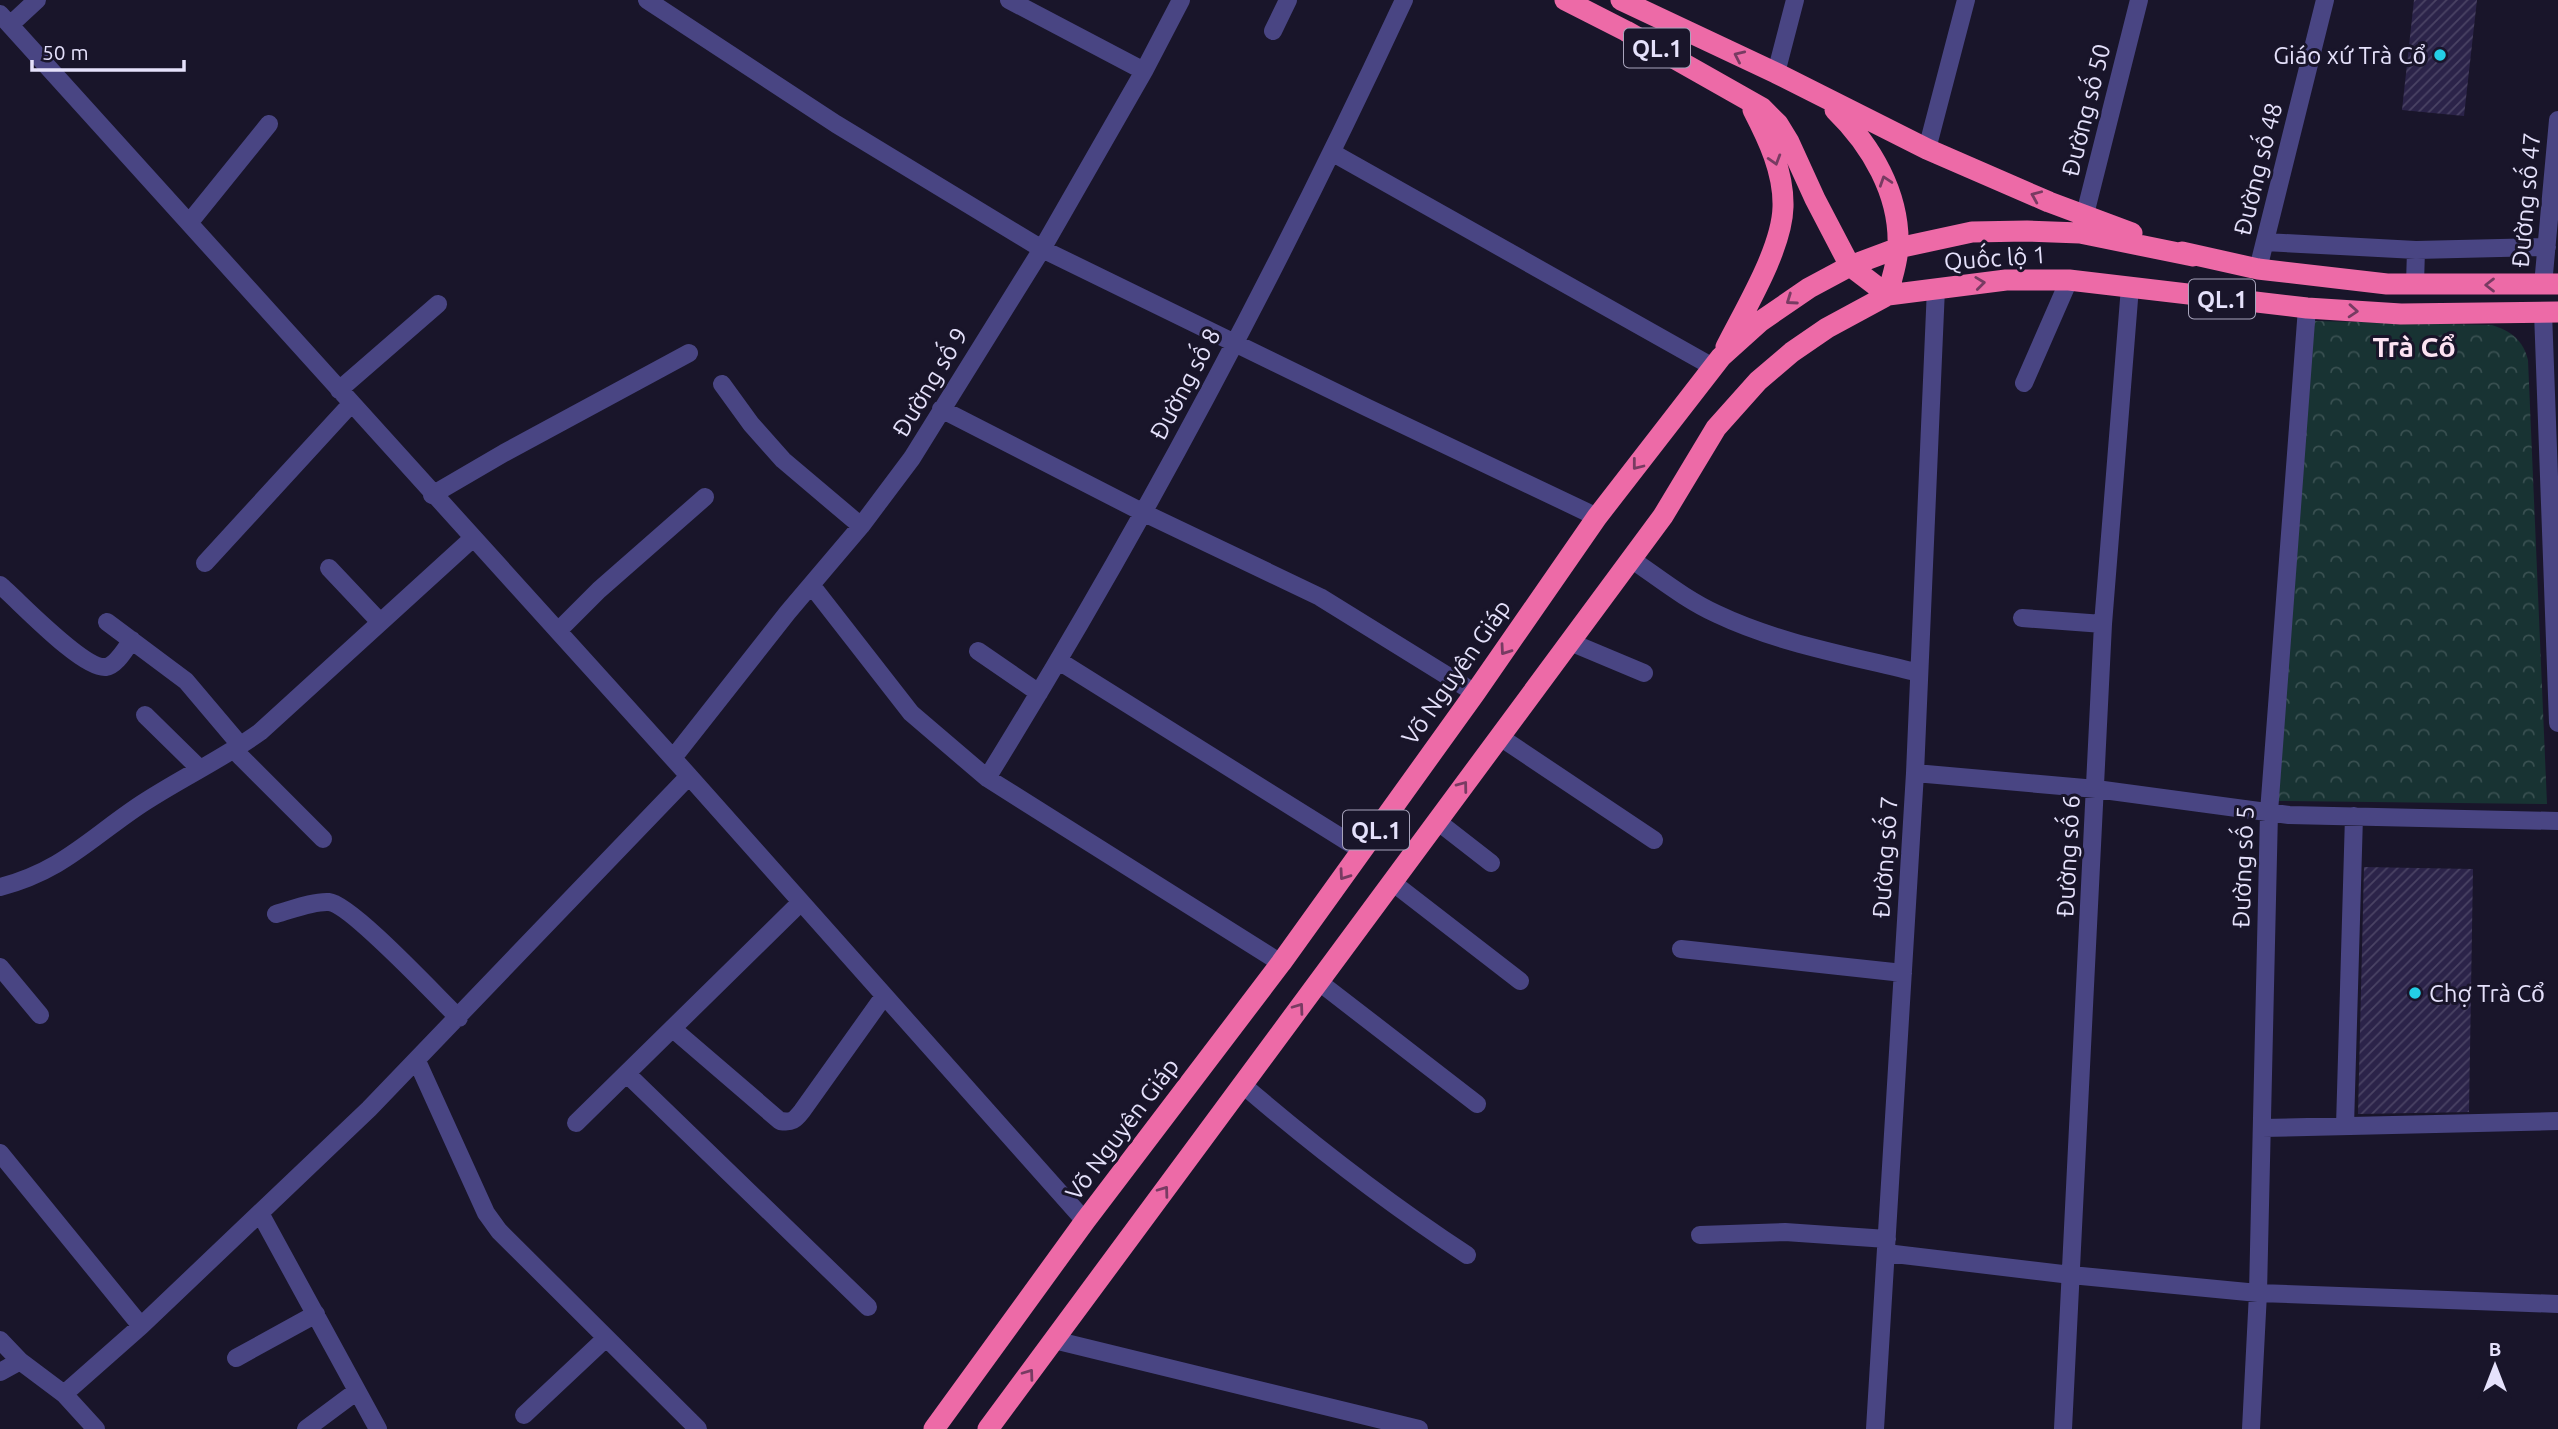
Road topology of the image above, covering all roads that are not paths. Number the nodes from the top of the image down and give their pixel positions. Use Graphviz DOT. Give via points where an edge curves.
graph roads {
  1 [pos="37,0"];
  2 [pos="646,0"];
  3 [pos="1009,0"];
  4 [pos="1181,0"];
  5 [pos="1288,0"];
  6 [pos="1404,0"];
  7 [pos="1565,0"];
  8 [pos="1795,0"];
  9 [pos="1966,0"];
  10 [pos="2139,0"];
  11 [pos="2325,0"];
  12 [pos="1627,2"];
  13 [pos="5,19"];
  14 [pos="1273,31"];
  15 [pos="1144,71"];
  16 [pos="1776,73"];
  17 [pos="1822,96"];
  18 [pos="1746,99"];
  19 [pos="2558,120"];
  20 [pos="269,124"];
  21 [pos="1927,149"];
  22 [pos="1333,153"];
  23 [pos="189,223"];
  24 [pos="2082,224"];
  25 [pos="2265,242"];
  26 [pos="2547,247"];
  27 [pos="1898,248"];
  28 [pos="1042,249"];
  29 [pos="2416,250"];
  30 [pos="1850,266"];
  31 [pos="2258,269"];
  32 [pos="2069,280"];
  33 [pos="2415,284"];
  34 [pos="2550,285"];
  35 [pos="2130,287"];
  36 [pos="1936,288"];
  37 [pos="1888,295"];
  38 [pos="438,304"];
  39 [pos="2307,308"];
  40 [pos="2551,312"];
  41 [pos="1234,342"];
  42 [pos="689,353"];
  43 [pos="1717,362"];
  44 [pos="2024,383"];
  45 [pos="722,384"];
  46 [pos="345,397"];
  47 [pos="941,409"];
  48 [pos="432,495"];
  49 [pos="705,497"];
  50 [pos="1144,513"];
  51 [pos="1597,517"];
  52 [pos="861,526"];
  53 [pos="473,538"];
  54 [pos="1631,559"];
  55 [pos="205,563"];
  56 [pos="329,568"];
  57 [pos="0,585"];
  58 [pos="812,586"];
  59 [pos="2022,618"];
  60 [pos="107,622"];
  61 [pos="380,622"];
  62 [pos="2103,624"];
  63 [pos="558,631"];
  64 [pos="131,640"];
  65 [pos="1570,642"];
  66 [pos="978,651"];
  67 [pos="1059,661"];
  68 [pos="1644,673"];
  69 [pos="1919,673"];
  70 [pos="1040,693"];
  71 [pos="1475,693"];
  72 [pos="145,715"];
  73 [pos="2558,723"];
  74 [pos="1500,737"];
  75 [pos="237,748"];
  76 [pos="673,758"];
  77 [pos="200,769"];
  78 [pos="1915,772"];
  79 [pos="689,776"];
  80 [pos="987,778"];
  81 [pos="2096,789"];
  82 [pos="2269,812"];
  83 [pos="2354,816"];
  84 [pos="1437,821"];
  85 [pos="2558,821"];
  86 [pos="323,839"];
  87 [pos="1654,840"];
  88 [pos="1361,850"];
  89 [pos="1491,863"];
  90 [pos="1392,882"];
  91 [pos="0,887"];
  92 [pos="801,902"];
  93 [pos="276,914"];
  94 [pos="1681,949"];
  95 [pos="1281,962"];
  96 [pos="0,967"];
  97 [pos="1903,973"];
  98 [pos="1520,981"];
  99 [pos="1319,982"];
  100 [pos="884,996"];
  101 [pos="40,1015"];
  102 [pos="459,1018"];
  103 [pos="673,1029"];
  104 [pos="417,1062"];
  105 [pos="626,1074"];
  106 [pos="1242,1085"];
  107 [pos="1477,1104"];
  108 [pos="2558,1121"];
  109 [pos="576,1123"];
  110 [pos="2345,1126"];
  111 [pos="2262,1128"];
  112 [pos="0,1153"];
  113 [pos="260,1213"];
  114 [pos="1085,1222"];
  115 [pos="1700,1235"];
  116 [pos="1887,1246"];
  117 [pos="1467,1255"];
  118 [pos="2071,1275"];
  119 [pos="2258,1293"];
  120 [pos="2558,1304"];
  121 [pos="868,1307"];
  122 [pos="316,1314"];
  123 [pos="141,1326"];
  124 [pos="606,1338"];
  125 [pos="0,1340"];
  126 [pos="1054,1340"];
  127 [pos="236,1358"];
  128 [pos="20,1360"];
  129 [pos="0,1372"];
  130 [pos="357,1391"];
  131 [pos="64,1394"];
  132 [pos="524,1415"];
  133 [pos="96,1429"];
  134 [pos="306,1429"];
  135 [pos="378,1429"];
  136 [pos="698,1429"];
  137 [pos="934,1429"];
  138 [pos="988,1429"];
  139 [pos="1419,1429"];
  140 [pos="1875,1429"];
  141 [pos="2063,1429"];
  142 [pos="2251,1429"];
  1 -- 13 [label="street"];
  2 -- 28 [label="street" via="836,124"];
  3 -- 15 [label="street"];
  4 -- 15 [label="street, Đường số 9"];
  5 -- 14 [label="street"];
  6 -- 22 [label="street, Đường số 8"];
  7 -- 18 [label="highway, QL.1"];
  8 -- 16 [label="street"];
  9 -- 21 [label="street"];
  10 -- 24 [label="street, Đường số 50"];
  11 -- 25 [label="street, Đường số 48"];
  16 -- 12 [label="highway, QL.1, one-way"];
  13 -- 23 [label="street"];
  15 -- 28 [label="street, Đường số 9"];
  16 -- 17 [label="highway, QL.1"];
  17 -- 21 [label="highway, QL.1"];
  27 -- 17 [label="highway, one-way" via="1897,219 1883,173 1855,130"];
  18 -- 30 [label="highway, QL.1" via="1778,124"];
  18 -- 43 [label="highway, one-way" via="1768,138 1783,208 1764,271"];
  19 -- 26 [label="street, Đường số 47"];
  20 -- 23 [label="street"];
  24 -- 21 [label="highway, QL.1, one-way"];
  22 -- 41 [label="street, Đường số 8"];
  22 -- 43 [label="street"];
  23 -- 46 [label="street"];
  24 -- 27 [label="highway, Võ Nguyên Giáp / QL.1" via="1972,232"];
  24 -- 31 [label="highway, QL.1" via="2193,256"];
  25 -- 29 [label="street"];
  25 -- 31 [label="street, Đường số 48"];
  26 -- 29 [label="street"];
  26 -- 34 [label="street, Đường số 47"];
  27 -- 30 [label="highway, Võ Nguyên Giáp / QL.1"];
  27 -- 37 [label="highway"];
  28 -- 41 [label="street"];
  28 -- 47 [label="street, Đường số 9"];
  29 -- 33 [label="street"];
  30 -- 37 [label="highway, QL.1"];
  30 -- 43 [label="highway, Võ Nguyên Giáp / QL.1, one-way" via="1761,321"];
  31 -- 33 [label="highway, QL.1"];
  32 -- 35 [label="highway, Quốc lộ 1 / QL.1"];
  36 -- 32 [label="highway, Quốc lộ 1 / QL.1, one-way" via="2006,280"];
  32 -- 44 [label="street"];
  34 -- 33 [label="highway, QL.1, one-way"];
  35 -- 39 [label="highway, Quốc lộ 1 / QL.1"];
  35 -- 62 [label="street, Đường số 6"];
  36 -- 37 [label="highway, Quốc lộ 1 / QL.1"];
  36 -- 69 [label="street, Đường số 7"];
  37 -- 54 [label="highway, QL.1" via="1827,328 1758,381 1716,428"];
  38 -- 46 [label="street"];
  39 -- 40 [label="highway, Quốc lộ 1 / QL.1, one-way" via="2401,314"];
  39 -- 82 [label="street, Đường số 5"];
  40 -- 73 [label="street"];
  41 -- 50 [label="street, Đường số 8"];
  41 -- 51 [label="street"];
  42 -- 48 [label="street"];
  43 -- 51 [label="highway, Võ Nguyên Giáp / QL.1, one-way"];
  45 -- 52 [label="street" via="783,460"];
  46 -- 48 [label="street"];
  46 -- 55 [label="street"];
  47 -- 50 [label="street"];
  47 -- 52 [label="street, Đường số 9" via="912,458"];
  48 -- 53 [label="street"];
  49 -- 63 [label="street"];
  50 -- 67 [label="street, Đường số 8"];
  50 -- 71 [label="street" via="1320,597"];
  51 -- 71 [label="highway, Võ Nguyên Giáp / QL.1, one-way"];
  52 -- 58 [label="street, Đường số 9"];
  53 -- 61 [label="street"];
  53 -- 63 [label="street"];
  54 -- 65 [label="highway, QL.1"];
  54 -- 69 [label="street" via="1718,615"];
  56 -- 61 [label="street"];
  57 -- 64 [label="street" via="64,645 94,665 110,666"];
  58 -- 76 [label="street, Đường số 9"];
  58 -- 80 [label="street" via="911,713"];
  59 -- 62 [label="street"];
  60 -- 64 [label="street"];
  61 -- 75 [label="street"];
  62 -- 81 [label="street, Đường số 6"];
  63 -- 76 [label="street"];
  64 -- 75 [label="street" via="186,681"];
  65 -- 68 [label="street"];
  65 -- 74 [label="highway, QL.1"];
  66 -- 70 [label="street"];
  67 -- 70 [label="street, Đường số 8"];
  67 -- 88 [label="street"];
  69 -- 78 [label="street, Đường số 7"];
  70 -- 80 [label="street, Đường số 8"];
  71 -- 88 [label="highway, Võ Nguyên Giáp / QL.1"];
  72 -- 77 [label="street"];
  84 -- 74 [label="highway, QL.1, one-way"];
  74 -- 87 [label="street"];
  75 -- 77 [label="street"];
  75 -- 86 [label="street"];
  76 -- 79 [label="street"];
  77 -- 91 [label="street" via="62,862"];
  78 -- 81 [label="street"];
  78 -- 97 [label="street, Đường số 7"];
  79 -- 92 [label="street"];
  79 -- 102 [label="street"];
  80 -- 95 [label="street"];
  81 -- 82 [label="street"];
  81 -- 118 [label="street, Đường số 6"];
  82 -- 83 [label="street"];
  82 -- 111 [label="street, Đường số 5"];
  83 -- 85 [label="street"];
  83 -- 110 [label="street"];
  84 -- 89 [label="street"];
  84 -- 90 [label="highway, QL.1"];
  88 -- 95 [label="highway, Võ Nguyên Giáp / QL.1, one-way"];
  90 -- 98 [label="street"];
  90 -- 99 [label="highway, QL.1"];
  92 -- 100 [label="street"];
  92 -- 103 [label="street"];
  93 -- 102 [label="street" via="335,904"];
  94 -- 97 [label="street"];
  95 -- 114 [label="highway, Võ Nguyên Giáp / QL.1"];
  96 -- 101 [label="street"];
  97 -- 116 [label="street, Đường số 7"];
  106 -- 99 [label="highway, QL.1, one-way"];
  99 -- 107 [label="street"];
  100 -- 103 [label="street" via="794,1121 780,1121"];
  100 -- 114 [label="street"];
  102 -- 104 [label="street"];
  103 -- 105 [label="street"];
  104 -- 113 [label="street"];
  104 -- 124 [label="street" via="486,1213"];
  105 -- 109 [label="street"];
  105 -- 121 [label="street"];
  106 -- 117 [label="street" via="1309,1142"];
  126 -- 106 [label="highway, QL.1, one-way"];
  108 -- 110 [label="street"];
  110 -- 111 [label="street"];
  111 -- 119 [label="street, Đường số 5"];
  112 -- 123 [label="street"];
  113 -- 122 [label="street"];
  113 -- 123 [label="street"];
  114 -- 137 [label="highway, Võ Nguyên Giáp / QL.1"];
  115 -- 116 [label="street" via="1785,1232"];
  116 -- 118 [label="street"];
  116 -- 140 [label="street, Đường số 7"];
  118 -- 119 [label="street"];
  118 -- 141 [label="street, Đường số 6"];
  119 -- 120 [label="street"];
  119 -- 142 [label="street, Đường số 5"];
  122 -- 127 [label="street"];
  122 -- 130 [label="street"];
  123 -- 131 [label="street"];
  124 -- 132 [label="street"];
  124 -- 136 [label="street"];
  125 -- 128 [label="street"];
  138 -- 126 [label="highway, QL.1, one-way"];
  126 -- 139 [label="street"];
  128 -- 129 [label="street"];
  128 -- 131 [label="street"];
  130 -- 134 [label="street"];
  130 -- 135 [label="street"];
  131 -- 133 [label="street"];
}
